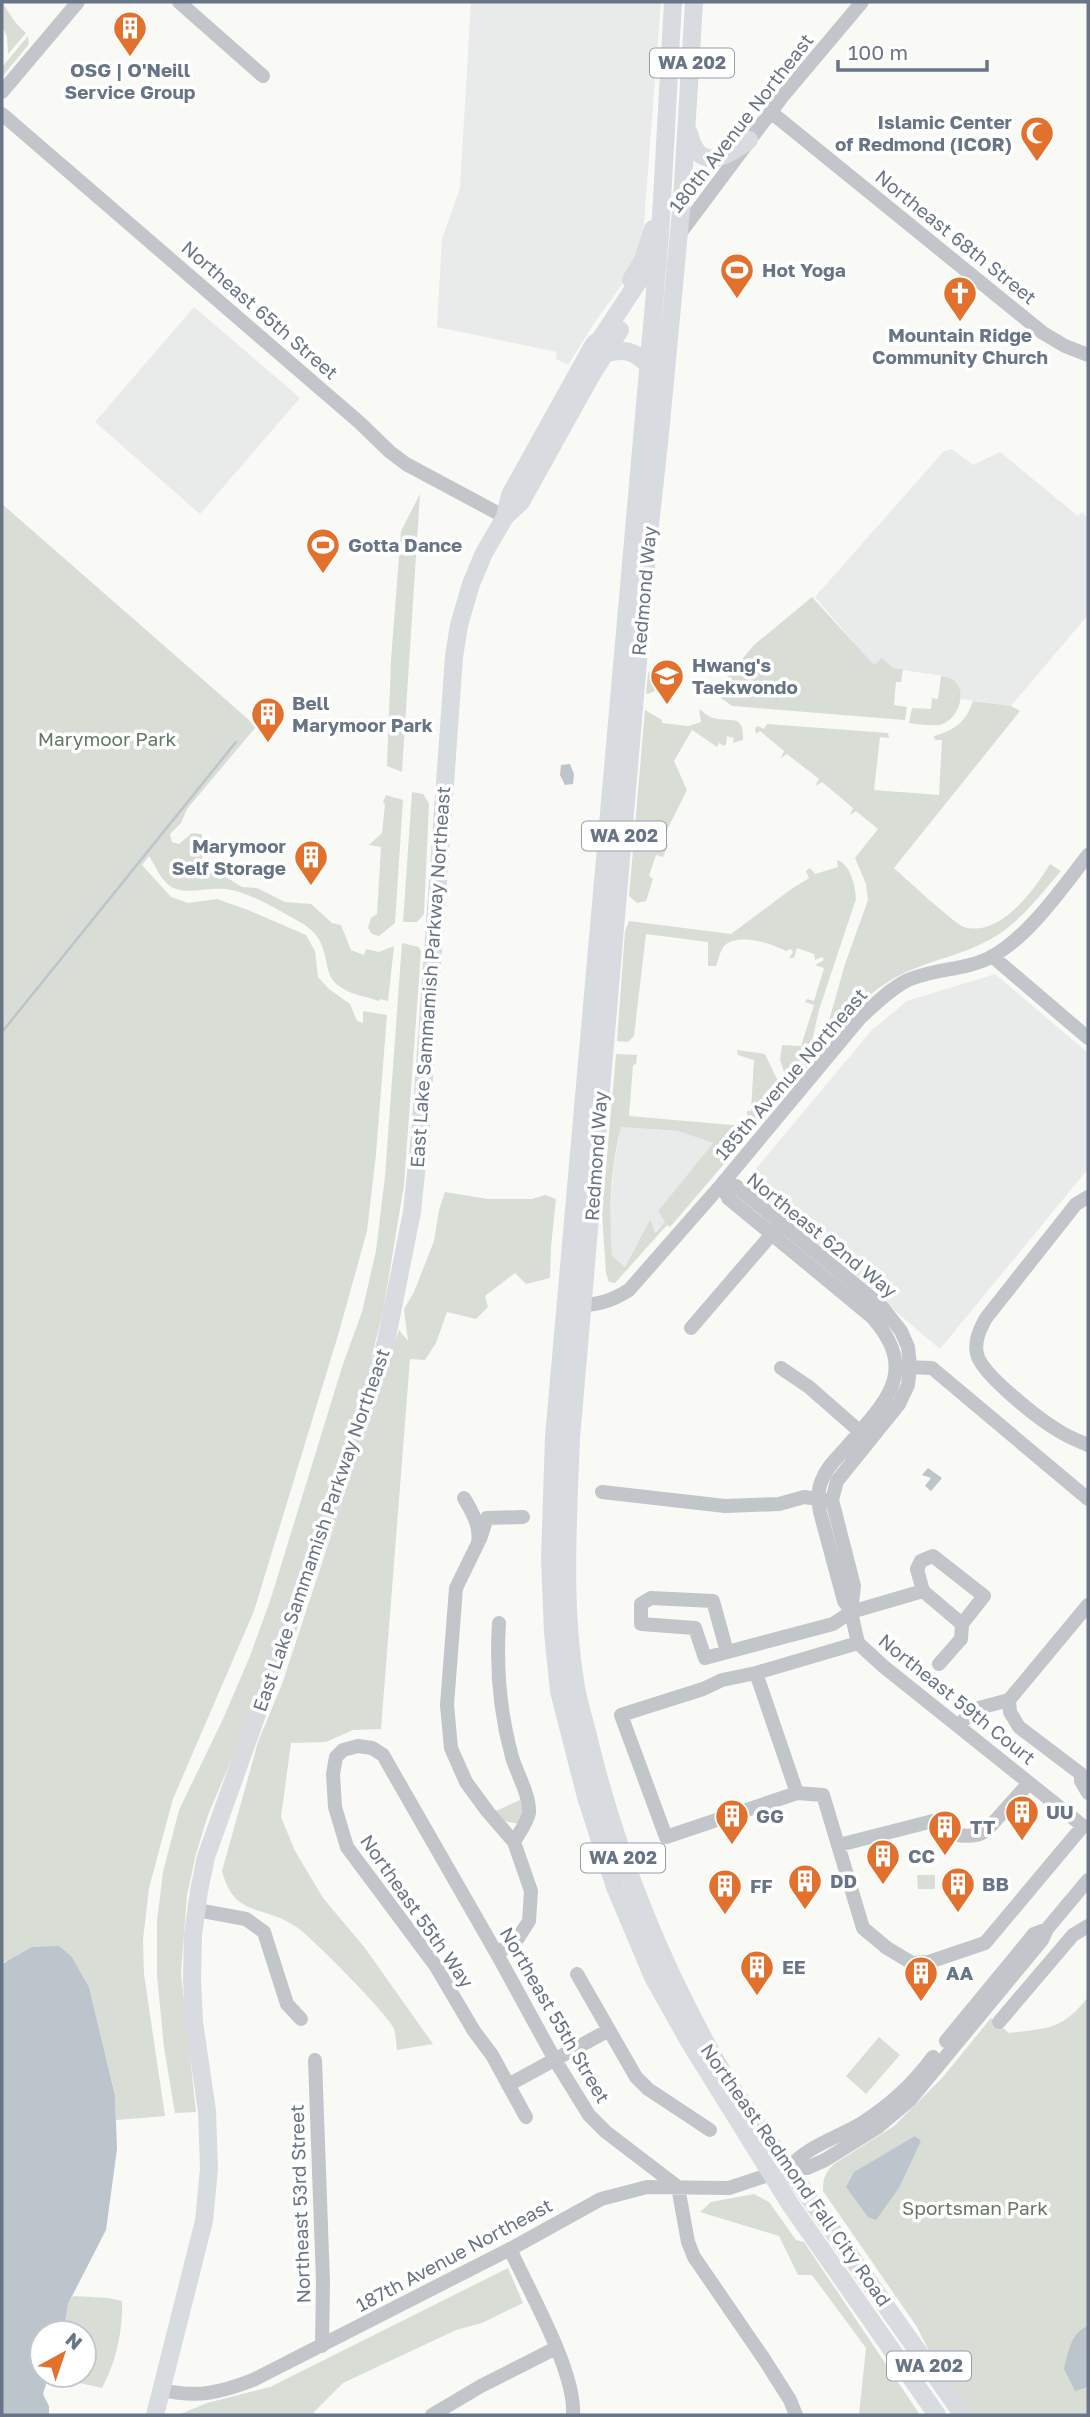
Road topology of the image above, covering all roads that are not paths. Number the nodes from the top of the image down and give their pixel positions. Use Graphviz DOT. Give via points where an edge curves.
graph roads {
  1 [pos="78,2"];
  2 [pos="179,2"];
  3 [pos="673,2"];
  4 [pos="694,2"];
  5 [pos="862,2"];
  6 [pos="263,76"];
  7 [pos="2,92"];
  8 [pos="772,113"];
  9 [pos="2,114"];
  10 [pos="687,123"];
  11 [pos="749,140"];
  12 [pos="663,206"];
  13 [pos="678,236"];
  14 [pos="658,264"];
  15 [pos="599,349"];
  16 [pos="1088,355"];
  17 [pos="648,365"];
  18 [pos="640,462"];
  19 [pos="505,516"];
  20 [pos="649,534"];
  21 [pos="1087,860"];
  22 [pos="992,956"];
  23 [pos="1088,1038"];
  24 [pos="722,1184"];
  25 [pos="1088,1197"];
  26 [pos="776,1229"];
  27 [pos="575,1305"];
  28 [pos="691,1328"];
  29 [pos="904,1367"];
  30 [pos="781,1368"];
  31 [pos="865,1436"];
  32 [pos="1088,1445"];
  33 [pos="602,1492"];
  34 [pos="464,1498"];
  35 [pos="825,1499"];
  36 [pos="1088,1499"];
  37 [pos="523,1517"];
  38 [pos="478,1543"];
  39 [pos="923,1591"];
  40 [pos="1088,1605"];
  41 [pos="851,1612"];
  42 [pos="499,1623"];
  43 [pos="962,1624"];
  44 [pos="858,1643"];
  45 [pos="727,1652"];
  46 [pos="939,1664"];
  47 [pos="756,1674"];
  48 [pos="1009,1700"];
  49 [pos="959,1725"];
  50 [pos="383,1755"];
  51 [pos="1085,1769"];
  52 [pos="1029,1783"];
  53 [pos="797,1793"];
  54 [pos="1088,1793"];
  55 [pos="514,1842"];
  56 [pos="839,1845"];
  57 [pos="1088,1880"];
  58 [pos="197,1910"];
  59 [pos="1088,1926"];
  60 [pos="497,1954"];
  61 [pos="577,1974"];
  62 [pos="301,2019"];
  63 [pos="999,2022"];
  64 [pos="609,2030"];
  65 [pos="315,2060"];
  66 [pos="555,2060"];
  67 [pos="508,2085"];
  68 [pos="526,2117"];
  69 [pos="710,2130"];
  70 [pos="789,2168"];
  71 [pos="771,2174"];
  72 [pos="678,2188"];
  73 [pos="510,2249"];
  74 [pos="322,2346"];
  75 [pos="556,2348"];
  76 [pos="162,2390"];
  77 [pos="155,2415"];
  78 [pos="432,2415"];
  79 [pos="573,2415"];
  80 [pos="796,2415"];
  81 [pos="937,2415"];
  82 [pos="963,2415"];
  1 -- 7 [label="street"];
  2 -- 6 [label="street"];
  3 -- 12 [label="main road, Redmond Way / WA 202"];
  4 -- 10 [label="main road, Redmond Way / WA 202"];
  5 -- 8 [label="street, 180th Avenue Northeast"];
  8 -- 11 [label="street, 180th Avenue Northeast"];
  8 -- 16 [label="street, Northeast 68th Street" via="1043,333"];
  9 -- 19 [label="street, Northeast 65th Street" via="390,452"];
  10 -- 11 [label="main road" via="692,145 706,158 726,157"];
  10 -- 13 [label="main road, Redmond Way / WA 202"];
  11 -- 13 [label="street, 180th Avenue Northeast"];
  12 -- 14 [label="main road, Redmond Way / WA 202"];
  12 -- 15 [label="main road" via="655,214 643,260 597,335"];
  13 -- 14 [label="main road, East Lake Sammamish Parkway Northeast"];
  13 -- 20 [label="main road, Redmond Way / WA 202"];
  14 -- 15 [label="main road, East Lake Sammamish Parkway Northeast"];
  14 -- 17 [label="main road, Redmond Way / WA 202"];
  15 -- 17 [label="main road" via="630,351"];
  15 -- 19 [label="main road, East Lake Sammamish Parkway Northeast" via="521,502"];
  17 -- 18 [label="main road, Redmond Way / WA 202"];
  18 -- 20 [label="main road" via="642,511"];
  18 -- 27 [label="main road, Redmond Way / WA 202"];
  19 -- 58 [label="main road, East Lake Sammamish Parkway Northeast" via="471,584 454,657 421,1130 412,1212 388,1330 359,1429 206,1857"];
  20 -- 27 [label="main road, Redmond Way / WA 202"];
  21 -- 22 [label="street, 185th Avenue Northeast" via="1028,927"];
  22 -- 23 [label="street"];
  22 -- 24 [label="street, 185th Avenue Northeast" via="905,982 882,998 860,1018"];
  24 -- 26 [label="street, Northeast 62nd Way" via="736,1186"];
  24 -- 27 [label="street, 185th Avenue Northeast" via="629,1290 595,1306"];
  25 -- 32 [label="street" via="1076,1205 986,1318 976,1345 986,1372 1059,1432"];
  26 -- 28 [label="street"];
  26 -- 29 [label="street, Northeast 62nd Way" via="892,1318 908,1347"];
  27 -- 70 [label="main road, Northeast Redmond Fall City Road / WA 202" via="567,1559 570,1631 576,1688 602,1793 631,1881 700,2035"];
  27 -- 71 [label="main road, Northeast Redmond Fall City Road / WA 202" via="554,1437 550,1559 559,1691 615,1887 653,1977"];
  29 -- 31 [label="street" via="908,1385 899,1404"];
  29 -- 36 [label="street" via="932,1368"];
  30 -- 31 [label="street"];
  31 -- 35 [label="street"];
  33 -- 35 [label="street" via="725,1506"];
  34 -- 38 [label="street" via="474,1514"];
  35 -- 41 [label="street" via="844,1601"];
  37 -- 38 [label="street" via="487,1518"];
  38 -- 55 [label="street" via="460,1576 453,1604 447,1704 451,1748 466,1782"];
  39 -- 41 [label="street, Northeast 59th Court"];
  39 -- 43 [label="street"];
  39 -- 43 [label="street, Northeast 59th Court" via="917,1569 921,1561 933,1556 984,1596"];
  40 -- 48 [label="street"];
  41 -- 44 [label="street"];
  41 -- 45 [label="street, Northeast 59th Court" via="833,1624"];
  42 -- 55 [label="street" via="501,1700 529,1816"];
  43 -- 46 [label="street, Northeast 59th Court" via="961,1639"];
  44 -- 47 [label="street, Northeast 59th Court"];
  44 -- 49 [label="street, Northeast 59th Court"];
  45 -- 45 [label="street, Northeast 59th Court" via="705,1658 695,1628 641,1624 641,1604 651,1598 713,1601"];
  47 -- 53 [label="street"];
  47 -- 53 [label="street, Northeast 59th Court" via="722,1680 621,1716 666,1837"];
  48 -- 49 [label="street" via="975,1709"];
  48 -- 51 [label="street" via="1019,1727"];
  49 -- 52 [label="street, Northeast 59th Court"];
  50 -- 60 [label="street, Northeast 55th Street"];
  50 -- 67 [label="street, Northeast 55th Way" via="358,1746 337,1757 335,1807 347,1847 435,1965"];
  51 -- 54 [label="street" via="1081,1781"];
  52 -- 56 [label="street" via="980,1835 946,1833 933,1821"];
  52 -- 56 [label="street, Northeast 59th Court" via="1083,1826 985,1943 929,1962 912,1962 863,1928"];
  53 -- 56 [label="street" via="822,1795"];
  55 -- 60 [label="street" via="532,1905 518,1938"];
  57 -- 70 [label="street" via="1047,1929 1034,1934 905,2090 862,2122 799,2155"];
  58 -- 62 [label="street" via="246,1919 264,1932 287,2004"];
  58 -- 76 [label="main road, East Lake Sammamish Parkway Northeast" via="191,1979 209,2169 204,2221"];
  59 -- 63 [label="street" via="1073,1935"];
  60 -- 66 [label="street, Northeast 55th Street"];
  61 -- 64 [label="street"];
  64 -- 66 [label="street"];
  64 -- 69 [label="street" via="648,2089"];
  65 -- 74 [label="street, Northeast 53rd Street"];
  66 -- 67 [label="street"];
  66 -- 72 [label="street, Northeast 55th Street" via="597,2125"];
  67 -- 68 [label="street, Northeast 55th Way"];
  70 -- 71 [label="street, 187th Avenue Northeast"];
  70 -- 82 [label="main road, Northeast Redmond Fall City Road / WA 202"];
  71 -- 72 [label="street, 187th Avenue Northeast" via="729,2188"];
  71 -- 81 [label="main road, Northeast Redmond Fall City Road / WA 202"];
  72 -- 73 [label="street, 187th Avenue Northeast" via="647,2187 601,2199"];
  72 -- 80 [label="street" via="694,2258 764,2359"];
  73 -- 74 [label="street, 187th Avenue Northeast"];
  73 -- 75 [label="street"];
  74 -- 76 [label="street, 187th Avenue Northeast" via="231,2389 200,2395"];
  75 -- 78 [label="street"];
  75 -- 79 [label="street" via="571,2387"];
  76 -- 77 [label="main road, East Lake Sammamish Parkway Northeast"];
}
